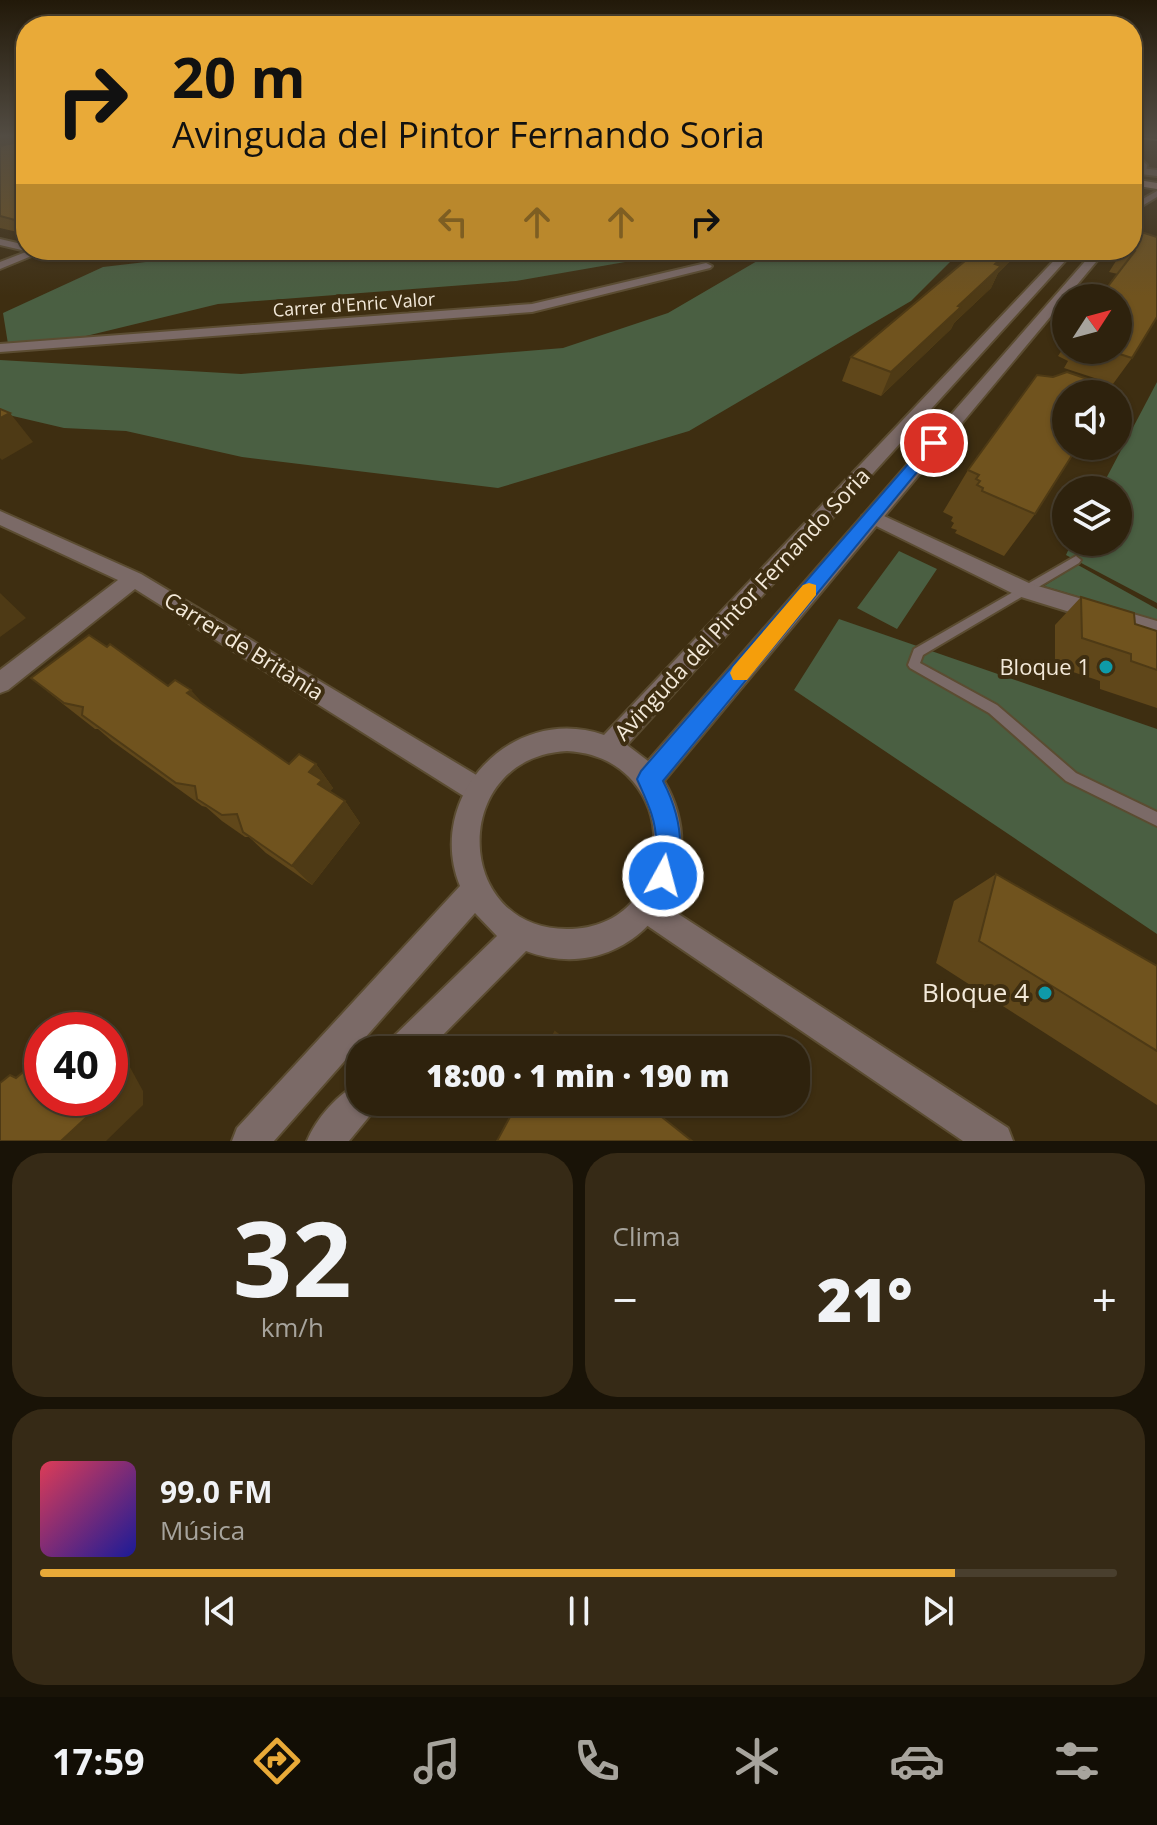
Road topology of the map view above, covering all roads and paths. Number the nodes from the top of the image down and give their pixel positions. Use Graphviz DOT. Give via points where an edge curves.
graph roads {
  1 [pos="1061,260"];
  2 [pos="1092,260"];
  3 [pos="706,266"];
  4 [pos="0,348"];
  5 [pos="871,516"];
  6 [pos="0,517"];
  7 [pos="1076,560"];
  8 [pos="134,579"];
  9 [pos="1025,590"];
  10 [pos="1157,630"];
  11 [pos="0,683"];
  12 [pos="609,747"];
  13 [pos="649,779"];
  14 [pos="479,791"];
  15 [pos="1157,819"];
  16 [pos="476,890"];
  17 [pos="646,908"];
  18 [pos="520,935"];
  19 [pos="418,1036"];
  20 [pos="347,1116"];
  21 [pos="250,1141"];
  22 [pos="325,1141"];
  23 [pos="995,1141"];
  1 -- 12 [label="street, Avinguda del Pintor Fernando Soria"];
  2 -- 5 [label="street, Avinguda del Pintor Fernando Soria"];
  3 -- 4 [label="street, Carrer d'Enric Valor" via="532,308"];
  5 -- 9 [label="street, Avinguda del Pintor Fernando Soria"];
  5 -- 13 [label="street, Avinguda del Pintor Fernando Soria"];
  6 -- 8 [label="street, Carrer de Britània"];
  7 -- 9 [label="lane"];
  8 -- 11 [label="street"];
  8 -- 14 [label="street, Carrer de Britània"];
  9 -- 10 [label="street, Avinguda del Pintor Fernando Soria"];
  9 -- 15 [label="lane" via="918,652 914,665 993,709 1071,777"];
  12 -- 13 [label="street"];
  12 -- 14 [label="street" via="566,739 523,749 498,766"];
  13 -- 17 [label="street" via="664,808 669,841 663,876"];
  14 -- 16 [label="street" via="467,822 466,856"];
  16 -- 18 [label="street" via="494,916"];
  16 -- 21 [label="street"];
  17 -- 18 [label="street" via="620,931 588,944 553,946"];
  17 -- 23 [label="street"];
  18 -- 19 [label="street"];
  20 -- 22 [label="street"];
}
